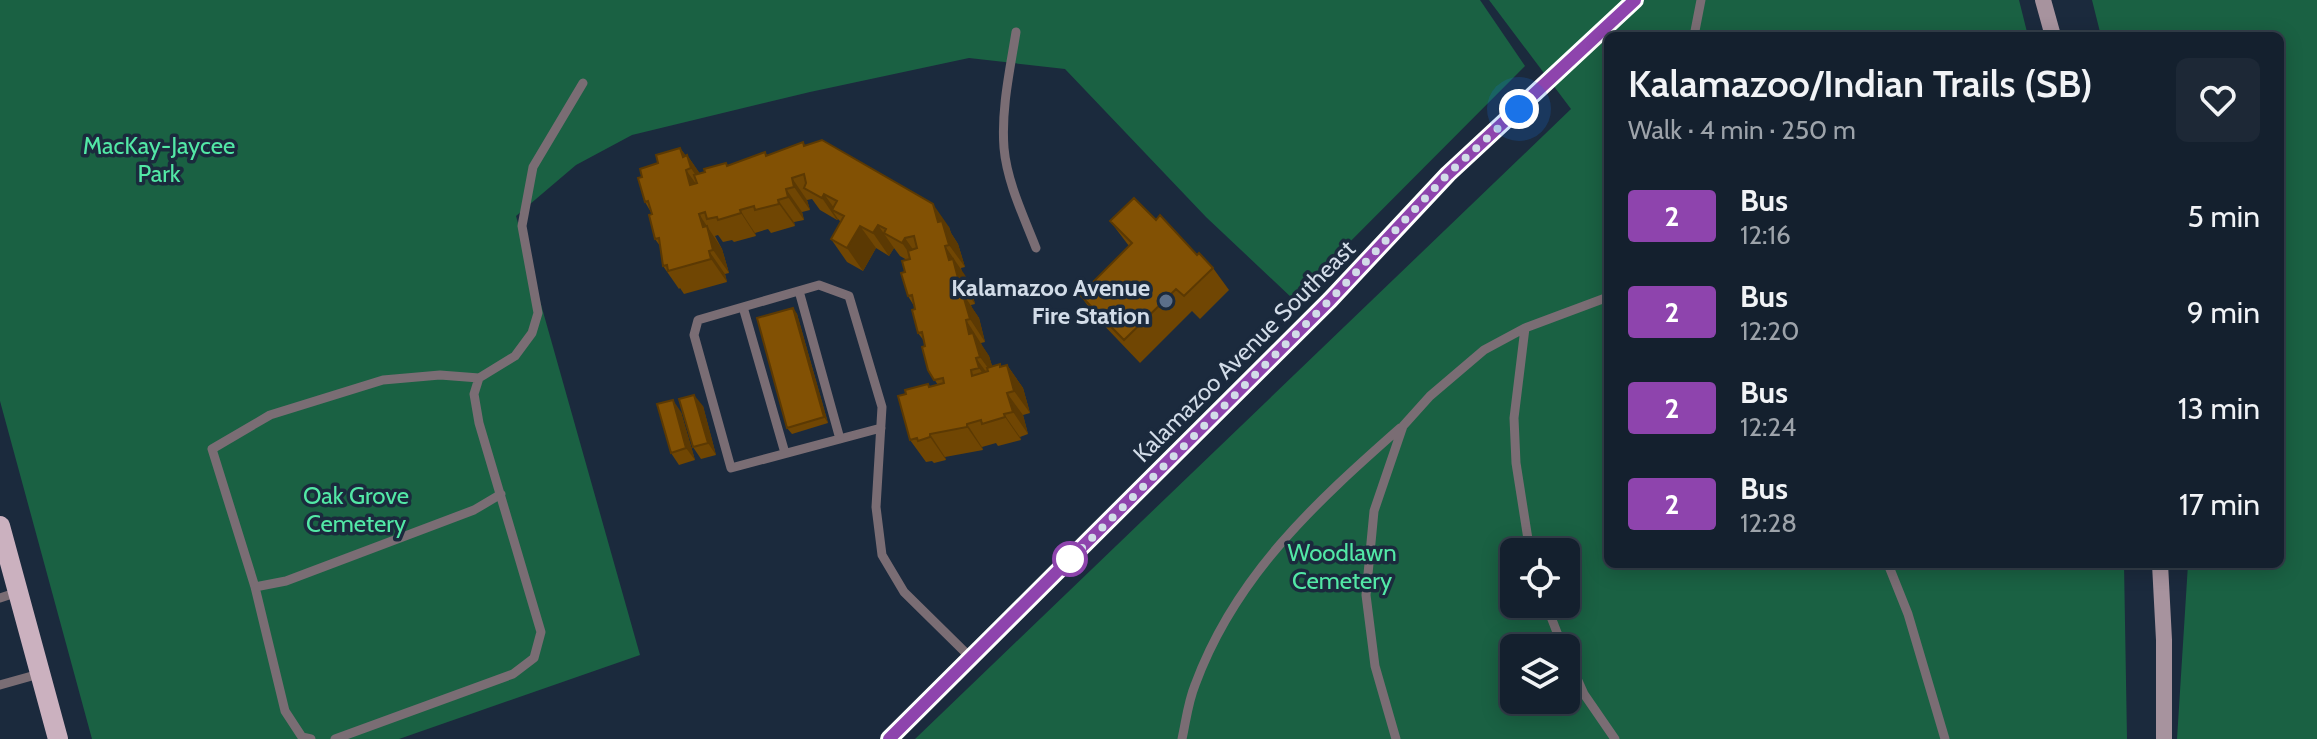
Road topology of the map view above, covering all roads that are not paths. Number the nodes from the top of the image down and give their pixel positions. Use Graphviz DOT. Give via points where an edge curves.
graph roads {
  1 [pos="1635,0"];
  2 [pos="1701,0"];
  3 [pos="2043,0"];
  4 [pos="1016,32"];
  5 [pos="1695,32"];
  6 [pos="2052,32"];
  7 [pos="583,83"];
  8 [pos="1036,248"];
  9 [pos="799,291"];
  10 [pos="1604,298"];
  11 [pos="743,307"];
  12 [pos="1525,328"];
  13 [pos="479,378"];
  14 [pos="1403,426"];
  15 [pos="881,428"];
  16 [pos="840,439"];
  17 [pos="785,453"];
  18 [pos="501,494"];
  19 [pos="1528,538"];
  20 [pos="2,539"];
  21 [pos="1890,568"];
  22 [pos="2160,568"];
  23 [pos="255,587"];
  24 [pos="9,595"];
  25 [pos="971,658"];
  26 [pos="40,674"];
  27 [pos="0,685"];
  28 [pos="1580,685"];
  29 [pos="58,739"];
  30 [pos="311,739"];
  31 [pos="335,739"];
  32 [pos="889,739"];
  33 [pos="1182,739"];
  34 [pos="1396,739"];
  35 [pos="1615,739"];
  36 [pos="1945,739"];
  37 [pos="2164,739"];
  1 -- 25 [label="main road, Kalamazoo Avenue Southeast" via="1448,174 1330,300"];
  2 -- 5 [label="lane"];
  3 -- 6 [label="main road"];
  4 -- 8 [label="lane" via="1004,108 1004,151"];
  7 -- 13 [label="lane" via="533,167 522,226 538,313 532,333 515,356"];
  9 -- 11 [label="lane"];
  9 -- 15 [label="lane" via="819,285 849,296 882,407"];
  9 -- 16 [label="lane"];
  10 -- 12 [label="lane"];
  11 -- 17 [label="lane"];
  11 -- 17 [label="lane" via="698,320 694,335 731,468"];
  12 -- 14 [label="lane" via="1484,350"];
  12 -- 19 [label="lane" via="1514,418"];
  13 -- 18 [label="lane" via="474,394 479,423"];
  13 -- 23 [label="lane" via="383,380 270,415 212,449"];
  14 -- 33 [label="lane" via="1332,488 1272,551 1223,621 1194,687"];
  14 -- 34 [label="lane" via="1374,511 1366,595 1375,666"];
  15 -- 16 [label="lane"];
  15 -- 25 [label="lane" via="876,507 882,555 904,592"];
  16 -- 17 [label="lane"];
  18 -- 23 [label="lane" via="474,510 286,581"];
  18 -- 31 [label="lane" via="541,632 534,658 513,674"];
  20 -- 24 [label="main road"];
  21 -- 36 [label="lane"];
  22 -- 37 [label="main road"];
  23 -- 30 [label="lane" via="285,711 302,737"];
  24 -- 26 [label="main road"];
  25 -- 32 [label="main road, Kalamazoo Avenue Southeast"];
  26 -- 27 [label="lane"];
  26 -- 29 [label="main road"];
  28 -- 35 [label="lane"];
}
